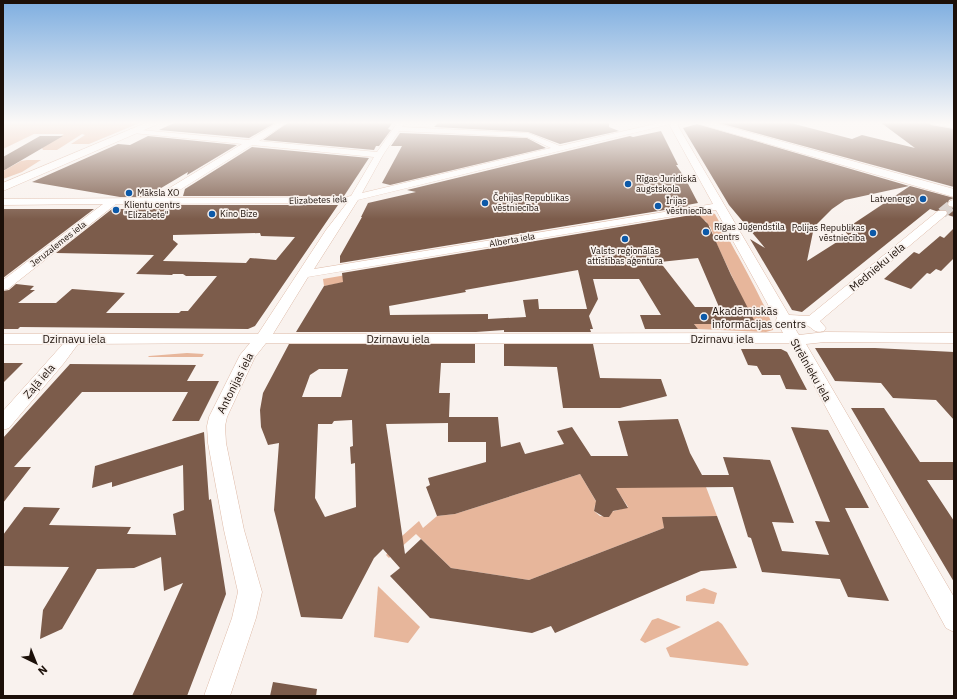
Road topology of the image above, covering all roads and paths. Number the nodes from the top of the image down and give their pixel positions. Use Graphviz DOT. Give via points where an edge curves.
graph roads {
  1 [pos="78,155"];
  2 [pos="230,155"];
  3 [pos="375,155"];
  4 [pos="379,155"];
  5 [pos="535,155"];
  6 [pos="690,155"];
  7 [pos="807,155"];
  8 [pos="3,187"];
  9 [pos="354,198"];
  10 [pos="954,200"];
  11 [pos="114,201"];
  12 [pos="154,201"];
  13 [pos="3,202"];
  14 [pos="720,207"];
  15 [pos="942,213"];
  16 [pos="305,274"];
  17 [pos="3,286"];
  18 [pos="785,319"];
  19 [pos="812,321"];
  20 [pos="825,337"];
  21 [pos="954,338"];
  22 [pos="3,339"];
  23 [pos="74,339"];
  24 [pos="262,339"];
  25 [pos="795,339"];
  26 [pos="3,423"];
  27 [pos="954,620"];
  28 [pos="217,696"];
  1 -- 8 [label="main road"];
  2 -- 12 [label="street"];
  3 -- 4 [label="street"];
  4 -- 9 [label="street, Antonijas iela"];
  5 -- 9 [label="street, Elizabetes iela"];
  6 -- 14 [label="street, Strēlnieku iela"];
  7 -- 10 [label="main road"];
  9 -- 12 [label="street, Elizabetes iela"];
  9 -- 16 [label="street, Antonijas iela"];
  11 -- 12 [label="street, Elizabetes iela"];
  11 -- 13 [label="street, Elizabetes iela"];
  11 -- 17 [label="street, Jeruzalemes iela"];
  14 -- 16 [label="street, Alberta iela"];
  14 -- 18 [label="street, Strēlnieku iela"];
  15 -- 19 [label="street, Mednieku iela"];
  16 -- 24 [label="street, Antonijas iela"];
  18 -- 19 [label="street"];
  18 -- 25 [label="street, Strēlnieku iela" via="783,320"];
  19 -- 20 [label="street"];
  20 -- 21 [label="street, Dzirnavu iela"];
  20 -- 25 [label="street, Dzirnavu iela"];
  22 -- 23 [label="street, Dzirnavu iela"];
  23 -- 24 [label="street, Dzirnavu iela"];
  23 -- 26 [label="street, Zaļā iela"];
  24 -- 25 [label="street, Dzirnavu iela"];
  24 -- 28 [label="street, Antonijas iela" via="239,370 216,426 230,511 250,592 244,618"];
  25 -- 27 [label="street, Strēlnieku iela"];
}
